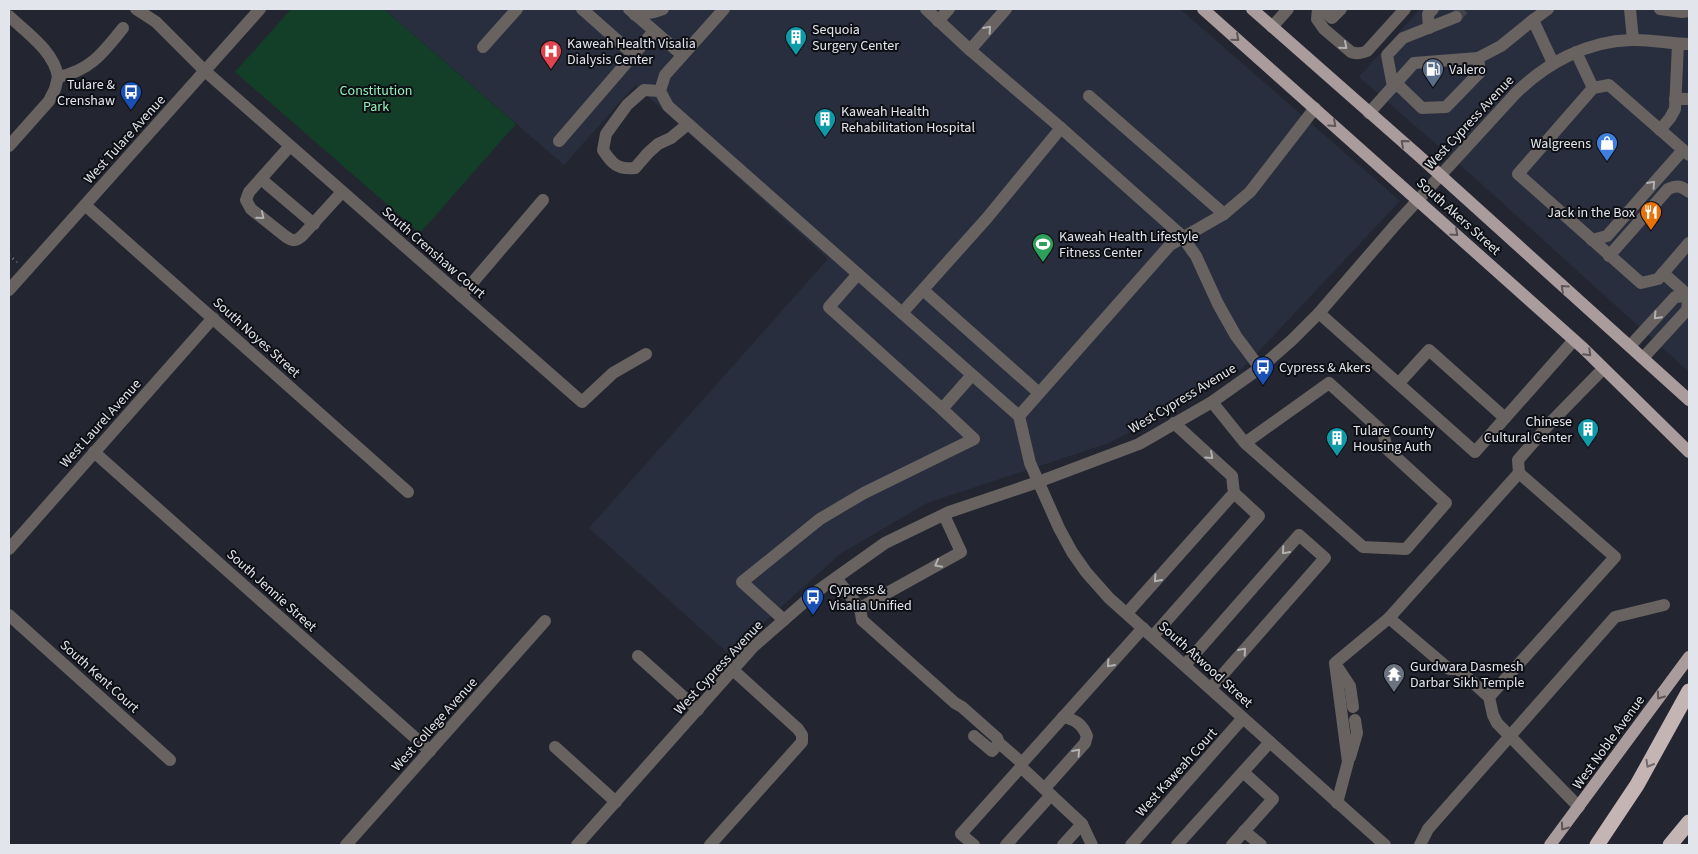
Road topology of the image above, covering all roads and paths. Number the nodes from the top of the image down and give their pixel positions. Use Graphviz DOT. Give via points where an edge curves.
graph roads {
  1 [pos="136,9"];
  2 [pos="260,9"];
  3 [pos="517,9"];
  4 [pos="582,9"];
  5 [pos="663,9"];
  6 [pos="724,9"];
  7 [pos="926,9"];
  8 [pos="949,9"];
  9 [pos="1006,9"];
  10 [pos="1203,9"];
  11 [pos="1252,9"];
  12 [pos="1288,9"];
  13 [pos="1320,9"];
  14 [pos="1340,9"];
  15 [pos="1405,9"];
  16 [pos="1433,9"];
  17 [pos="1548,9"];
  18 [pos="1634,9"];
  19 [pos="1660,9"];
  20 [pos="1689,10"];
  21 [pos="632,12"];
  22 [pos="9,16"];
  23 [pos="1533,20"];
  24 [pos="938,21"];
  25 [pos="1272,27"];
  26 [pos="123,28"];
  27 [pos="1429,28"];
  28 [pos="654,31"];
  29 [pos="1633,40"];
  30 [pos="1684,44"];
  31 [pos="482,47"];
  32 [pos="970,50"];
  33 [pos="1576,52"];
  34 [pos="634,55"];
  35 [pos="682,55"];
  36 [pos="1478,58"];
  37 [pos="1553,63"];
  38 [pos="205,71"];
  39 [pos="58,77"];
  40 [pos="1689,84"];
  41 [pos="1395,85"];
  42 [pos="1593,88"];
  43 [pos="660,91"];
  44 [pos="1676,91"];
  45 [pos="1689,92"];
  46 [pos="1089,96"];
  47 [pos="1689,99"];
  48 [pos="1315,108"];
  49 [pos="1369,113"];
  50 [pos="688,124"];
  51 [pos="1061,128"];
  52 [pos="1660,130"];
  53 [pos="559,141"];
  54 [pos="9,146"];
  55 [pos="290,146"];
  56 [pos="1686,152"];
  57 [pos="1440,176"];
  58 [pos="261,179"];
  59 [pos="342,192"];
  60 [pos="1689,192"];
  61 [pos="543,200"];
  62 [pos="1418,200"];
  63 [pos="84,205"];
  64 [pos="1224,214"];
  65 [pos="314,224"];
  66 [pos="1182,238"];
  67 [pos="1592,240"];
  68 [pos="1689,244"];
  69 [pos="1609,256"];
  70 [pos="1663,273"];
  71 [pos="858,274"];
  72 [pos="9,290"];
  73 [pos="923,290"];
  74 [pos="1689,295"];
  75 [pos="461,296"];
  76 [pos="902,313"];
  77 [pos="1319,313"];
  78 [pos="213,318"];
  79 [pos="1574,340"];
  80 [pos="1630,346"];
  81 [pos="646,354"];
  82 [pos="1643,358"];
  83 [pos="1260,368"];
  84 [pos="1603,369"];
  85 [pos="972,375"];
  86 [pos="1398,383"];
  87 [pos="1038,393"];
  88 [pos="1689,400"];
  89 [pos="1212,402"];
  90 [pos="942,409"];
  91 [pos="1019,416"];
  92 [pos="1505,418"];
  93 [pos="1174,423"];
  94 [pos="1245,443"];
  95 [pos="94,452"];
  96 [pos="1689,452"];
  97 [pos="1520,473"];
  98 [pos="1038,482"];
  99 [pos="408,492"];
  100 [pos="1234,492"];
  101 [pos="944,515"];
  102 [pos="9,549"];
  103 [pos="836,578"];
  104 [pos="1664,605"];
  105 [pos="860,608"];
  106 [pos="1127,613"];
  107 [pos="9,615"];
  108 [pos="1390,618"];
  109 [pos="784,620"];
  110 [pos="545,622"];
  111 [pos="1148,632"];
  112 [pos="638,656"];
  113 [pos="1689,657"];
  114 [pos="1335,664"];
  115 [pos="1185,665"];
  116 [pos="733,670"];
  117 [pos="1210,688"];
  118 [pos="1689,690"];
  119 [pos="1489,697"];
  120 [pos="1353,707"];
  121 [pos="698,710"];
  122 [pos="1063,717"];
  123 [pos="1244,718"];
  124 [pos="1355,720"];
  125 [pos="974,736"];
  126 [pos="1509,737"];
  127 [pos="1270,742"];
  128 [pos="999,743"];
  129 [pos="555,747"];
  130 [pos="430,751"];
  131 [pos="170,760"];
  132 [pos="1348,762"];
  133 [pos="1021,765"];
  134 [pos="1246,769"];
  135 [pos="1048,792"];
  136 [pos="616,802"];
  137 [pos="1337,803"];
  138 [pos="1579,807"];
  139 [pos="1689,822"];
  140 [pos="1082,824"];
  141 [pos="1244,831"];
  142 [pos="346,845"];
  143 [pos="577,845"];
  144 [pos="710,845"];
  145 [pos="974,845"];
  146 [pos="1006,845"];
  147 [pos="1063,845"];
  148 [pos="1092,845"];
  149 [pos="1131,845"];
  150 [pos="1178,845"];
  151 [pos="1232,845"];
  152 [pos="1261,845"];
  153 [pos="1385,845"];
  154 [pos="1420,845"];
  155 [pos="1550,845"];
  156 [pos="1597,845"];
  157 [pos="1670,845"];
  1 -- 38 [label="street, South Crenshaw Court" via="156,22"];
  2 -- 38 [label="street, West Tulare Avenue"];
  3 -- 31 [label="street"];
  4 -- 34 [label="street"];
  5 -- 21 [label="street"];
  6 -- 35 [label="street"];
  7 -- 24 [label="street"];
  8 -- 24 [label="street"];
  32 -- 9 [label="street, one-way"];
  10 -- 48 [label="main road, South Akers Street, one-way"];
  11 -- 25 [label="main road, South Akers Street"];
  12 -- 25 [label="street"];
  13 -- 14 [label="street" via="1332,18"];
  13 -- 15 [label="street, one-way" via="1317,19 1324,29 1356,54 1367,51"];
  16 -- 27 [label="street" via="1428,14"];
  17 -- 23 [label="street"];
  18 -- 29 [label="street"];
  19 -- 20 [label="street"];
  21 -- 28 [label="street"];
  22 -- 39 [label="street" via="49,55"];
  23 -- 36 [label="street" via="1501,46"];
  23 -- 37 [label="street"];
  24 -- 32 [label="street"];
  25 -- 49 [label="main road, South Akers Street"];
  26 -- 39 [label="street" via="95,60 81,70"];
  27 -- 41 [label="street" via="1403,38 1388,55"];
  27 -- 41 [label="street" via="1456,17 1444,31 1408,45 1397,56"];
  28 -- 34 [label="street"];
  28 -- 35 [label="street"];
  29 -- 30 [label="street, West Cypress Avenue"];
  29 -- 33 [label="street, West Cypress Avenue" via="1608,42"];
  30 -- 44 [label="street"];
  32 -- 51 [label="street"];
  33 -- 37 [label="street, West Cypress Avenue"];
  33 -- 42 [label="street"];
  34 -- 53 [label="street"];
  35 -- 43 [label="street" via="665,75"];
  36 -- 41 [label="street" via="1414,63"];
  36 -- 41 [label="street" via="1480,72 1446,107 1422,108"];
  37 -- 57 [label="street, West Cypress Avenue" via="1524,85"];
  38 -- 55 [label="street, South Crenshaw Court"];
  38 -- 63 [label="street, West Tulare Avenue"];
  39 -- 54 [label="street" via="49,101"];
  40 -- 44 [label="street"];
  41 -- 49 [label="street"];
  42 -- 52 [label="street" via="1609,85"];
  42 -- 67 [label="street" via="1518,174"];
  43 -- 50 [label="street" via="668,106"];
  43 -- 50 [label="street" via="644,90 612,124 603,150 610,162 625,170 634,168 658,144"];
  44 -- 45 [label="street"];
  44 -- 47 [label="street"];
  44 -- 52 [label="street" via="1675,109"];
  46 -- 64 [label="street"];
  48 -- 62 [label="main road, South Akers Street, one-way"];
  48 -- 64 [label="street" via="1250,192"];
  57 -- 49 [label="main road, South Akers Street, one-way"];
  50 -- 71 [label="street"];
  51 -- 66 [label="street"];
  51 -- 73 [label="street"];
  52 -- 56 [label="street"];
  55 -- 58 [label="street"];
  55 -- 59 [label="street, South Crenshaw Court"];
  67 -- 56 [label="street, one-way" via="1607,236"];
  57 -- 62 [label="street, West Cypress Avenue"];
  80 -- 57 [label="main road, South Akers Street, one-way"];
  58 -- 65 [label="street"];
  58 -- 65 [label="street, one-way" via="247,197 252,208 293,241"];
  59 -- 65 [label="street"];
  59 -- 75 [label="street, South Crenshaw Court"];
  60 -- 69 [label="street" via="1676,185 1668,189"];
  61 -- 75 [label="street"];
  62 -- 77 [label="street, West Cypress Avenue"];
  62 -- 79 [label="main road, South Akers Street, one-way"];
  63 -- 72 [label="street, West Tulare Avenue"];
  63 -- 78 [label="street, South Noyes Street"];
  64 -- 66 [label="street"];
  66 -- 83 [label="street" via="1196,256 1236,336"];
  66 -- 87 [label="street" via="1170,244"];
  67 -- 69 [label="street"];
  68 -- 70 [label="street"];
  69 -- 70 [label="street" via="1641,283 1658,279"];
  70 -- 74 [label="street"];
  71 -- 76 [label="street"];
  71 -- 90 [label="street" via="828,307"];
  73 -- 76 [label="street"];
  73 -- 87 [label="street"];
  74 -- 80 [label="street, one-way" via="1675,297"];
  74 -- 82 [label="street" via="1687,310"];
  75 -- 81 [label="street, South Crenshaw Court" via="582,402 613,373"];
  76 -- 85 [label="street"];
  77 -- 83 [label="street, West Cypress Avenue"];
  77 -- 86 [label="street"];
  78 -- 95 [label="street, West Laurel Avenue"];
  78 -- 99 [label="street, South Noyes Street"];
  79 -- 84 [label="main road, South Akers Street, one-way"];
  79 -- 92 [label="street"];
  80 -- 82 [label="main road, South Akers Street"];
  82 -- 88 [label="main road, South Akers Street"];
  83 -- 89 [label="street, West Cypress Avenue"];
  84 -- 96 [label="main road, South Akers Street"];
  84 -- 97 [label="street" via="1518,460"];
  85 -- 90 [label="street"];
  85 -- 91 [label="street"];
  86 -- 92 [label="street" via="1429,350"];
  86 -- 92 [label="street" via="1475,452"];
  87 -- 91 [label="street"];
  89 -- 93 [label="street, West Cypress Avenue"];
  89 -- 94 [label="street"];
  90 -- 109 [label="street" via="974,439 864,493 820,519 742,582"];
  91 -- 98 [label="street, South Atwood Street"];
  93 -- 98 [label="street, West Cypress Avenue" via="1139,444"];
  93 -- 100 [label="street, one-way" via="1232,476"];
  94 -- 94 [label="street" via="1329,383 1383,432 1387,449 1446,503 1406,549 1363,547"];
  95 -- 102 [label="street, West Laurel Avenue"];
  95 -- 130 [label="street, South Jennie Street"];
  97 -- 108 [label="street"];
  97 -- 119 [label="street" via="1614,557"];
  98 -- 101 [label="street, West Cypress Avenue"];
  98 -- 106 [label="street, South Atwood Street" via="1072,552 1104,592"];
  100 -- 106 [label="street, one-way"];
  100 -- 111 [label="street" via="1260,516"];
  101 -- 103 [label="street, West Cypress Avenue" via="885,543"];
  101 -- 105 [label="street, one-way" via="961,552"];
  103 -- 105 [label="street"];
  103 -- 109 [label="street, West Cypress Avenue"];
  104 -- 126 [label="street" via="1615,617"];
  105 -- 128 [label="street" via="862,620"];
  106 -- 111 [label="street, South Atwood Street"];
  107 -- 131 [label="street, South Kent Court"];
  108 -- 114 [label="street"];
  108 -- 119 [label="street" via="1449,669 1458,669"];
  109 -- 116 [label="street, West Cypress Avenue"];
  110 -- 130 [label="street, West College Avenue"];
  111 -- 115 [label="street, South Atwood Street"];
  111 -- 122 [label="street, one-way"];
  112 -- 121 [label="street"];
  113 -- 138 [label="main road, West Noble Avenue, one-way"];
  114 -- 120 [label="street" via="1350,686"];
  114 -- 132 [label="street"];
  115 -- 117 [label="street, South Atwood Street"];
  117 -- 115 [label="street, one-way" via="1324,558 1299,535"];
  116 -- 121 [label="street, West Cypress Avenue"];
  116 -- 144 [label="street" via="798,729 802,742"];
  117 -- 123 [label="street, South Atwood Street"];
  118 -- 156 [label="highway, one-way" via="1637,785"];
  119 -- 126 [label="street" via="1493,715"];
  121 -- 136 [label="street, West Cypress Avenue"];
  122 -- 133 [label="street"];
  135 -- 122 [label="street, one-way" via="1087,736 1082,726"];
  123 -- 127 [label="street, South Atwood Street"];
  123 -- 149 [label="street, West Kaweah Court"];
  124 -- 132 [label="street" via="1357,733"];
  125 -- 128 [label="street" via="992,751"];
  126 -- 138 [label="street"];
  126 -- 154 [label="street" via="1428,829"];
  127 -- 134 [label="street"];
  127 -- 137 [label="street, South Atwood Street"];
  128 -- 133 [label="street"];
  129 -- 136 [label="street"];
  130 -- 142 [label="street, West College Avenue"];
  132 -- 137 [label="street"];
  133 -- 135 [label="street"];
  133 -- 145 [label="street" via="961,834"];
  134 -- 141 [label="street" via="1273,799"];
  134 -- 150 [label="street"];
  135 -- 140 [label="street"];
  135 -- 146 [label="street"];
  136 -- 143 [label="street, West Cypress Avenue"];
  137 -- 153 [label="street, South Atwood Street"];
  138 -- 155 [label="main road, West Noble Avenue, one-way"];
  139 -- 157 [label="highway"];
  140 -- 147 [label="street"];
  140 -- 148 [label="street"];
  141 -- 151 [label="street"];
  141 -- 152 [label="street"];
}
